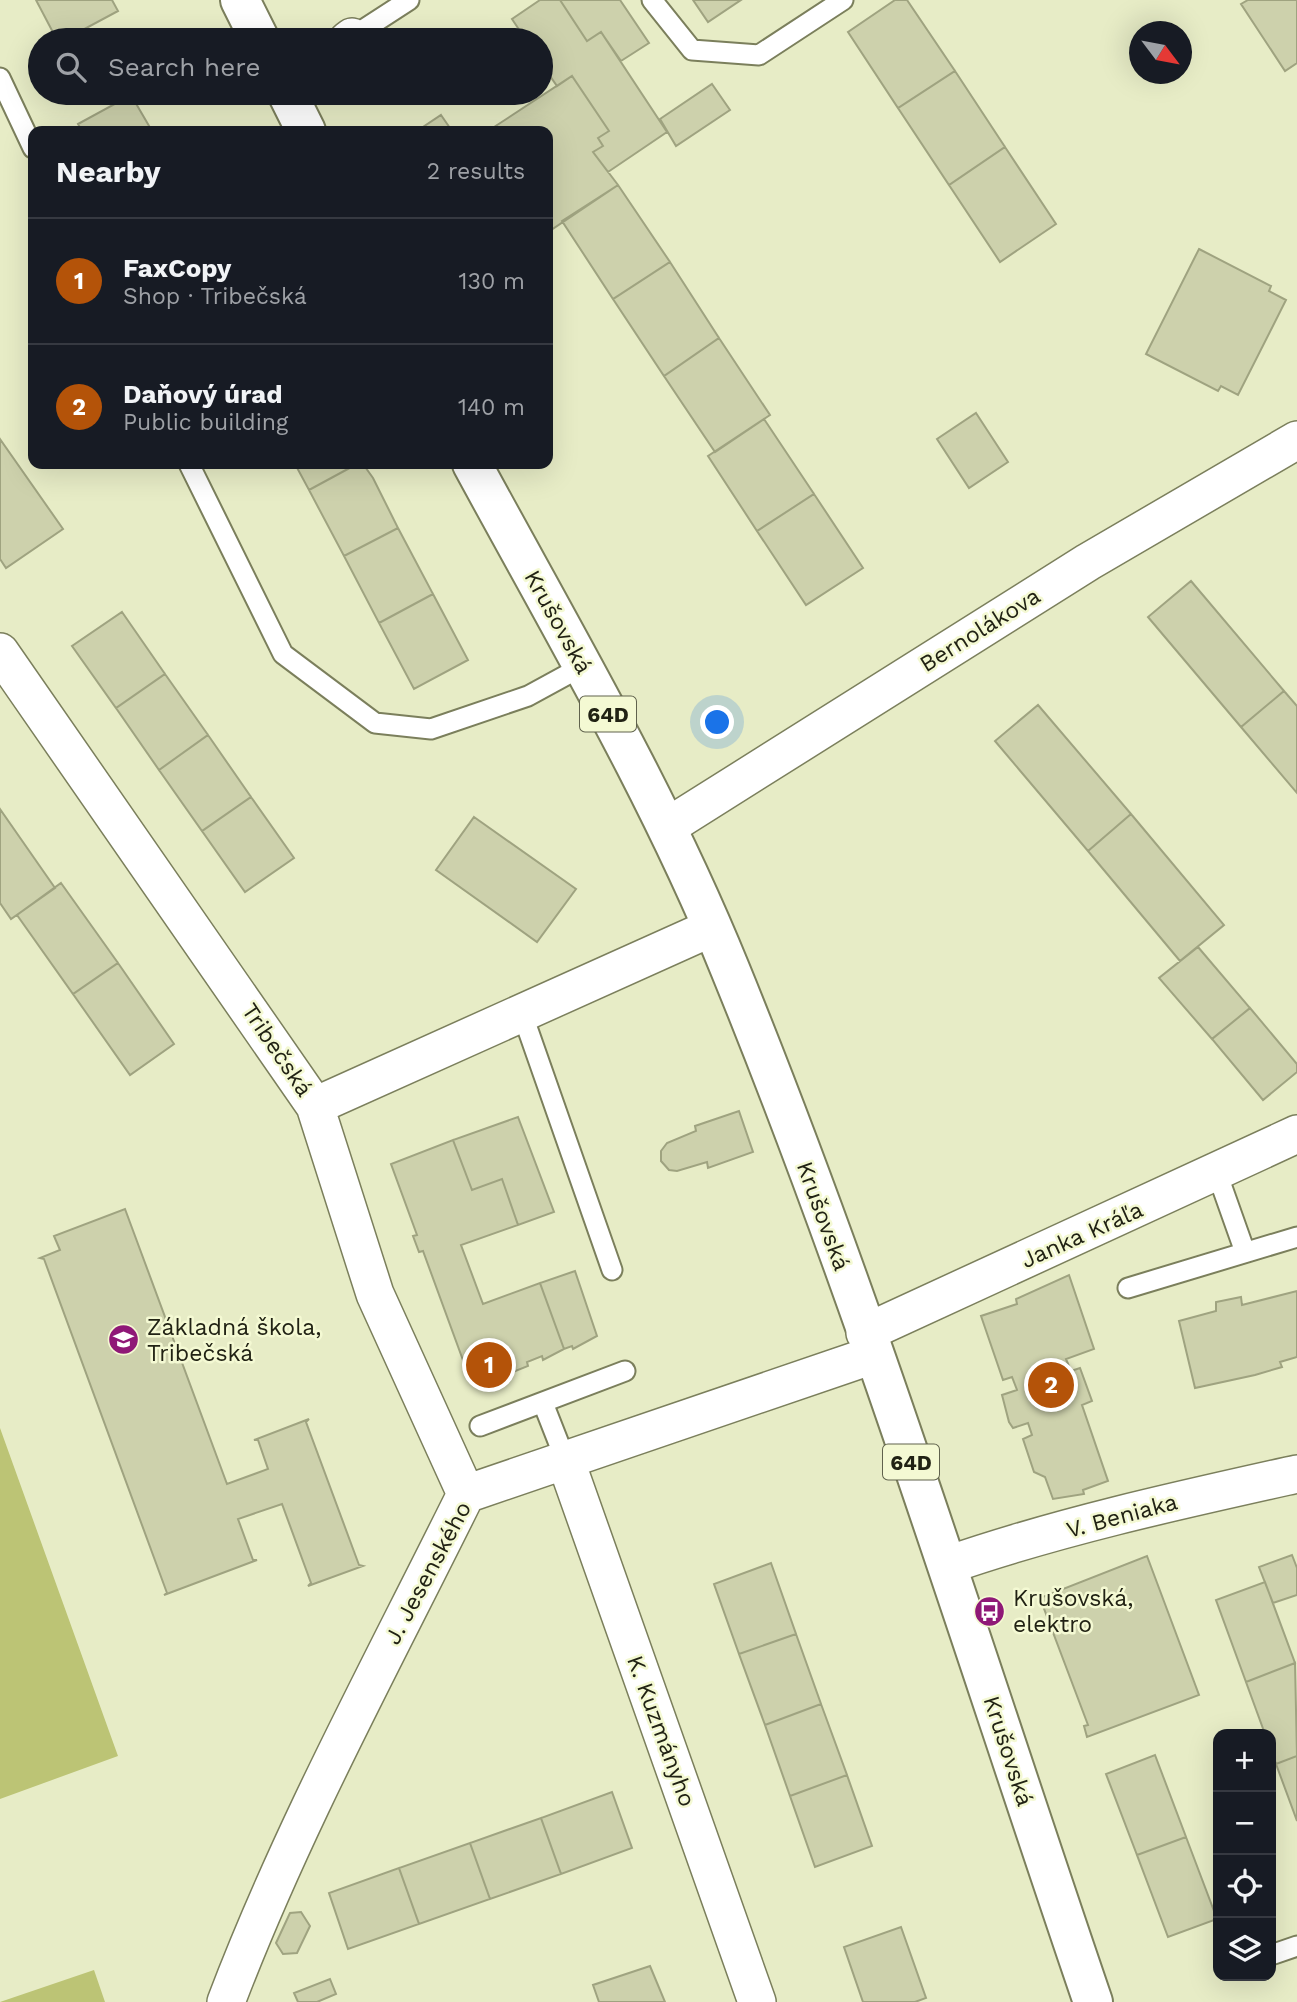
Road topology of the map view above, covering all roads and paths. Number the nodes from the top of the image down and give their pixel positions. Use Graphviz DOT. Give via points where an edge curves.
graph roads {
  1 [pos="240,0"];
  2 [pos="409,0"];
  3 [pos="652,0"];
  4 [pos="843,0"];
  5 [pos="254,28"];
  6 [pos="367,28"];
  7 [pos="0,78"];
  8 [pos="293,105"];
  9 [pos="304,126"];
  10 [pos="28,137"];
  11 [pos="1297,440"];
  12 [pos="191,469"];
  13 [pos="474,469"];
  14 [pos="0,652"];
  15 [pos="583,666"];
  16 [pos="667,827"];
  17 [pos="711,928"];
  18 [pos="522,1013"];
  19 [pos="315,1106"];
  20 [pos="1297,1134"];
  21 [pos="1217,1172"];
  22 [pos="1297,1237"];
  23 [pos="1245,1252"];
  24 [pos="612,1270"];
  25 [pos="1128,1288"];
  26 [pos="869,1344"];
  27 [pos="625,1371"];
  28 [pos="544,1403"];
  29 [pos="480,1426"];
  30 [pos="565,1459"];
  31 [pos="1297,1474"];
  32 [pos="466,1494"];
  33 [pos="948,1565"];
  34 [pos="1297,1946"];
  35 [pos="1276,1953"];
  36 [pos="226,2002"];
  37 [pos="757,2002"];
  38 [pos="1093,2002"];
  1 -- 5 [label="main road"];
  2 -- 6 [label="lane"];
  3 -- 4 [label="lane" via="692,50 759,55"];
  7 -- 10 [label="lane"];
  8 -- 9 [label="main road"];
  11 -- 16 [label="street, Bernolákova" via="1077,569"];
  12 -- 15 [label="lane" via="283,654 375,723 431,729 528,696"];
  13 -- 15 [label="main road, Krušovská / 64D"];
  14 -- 19 [label="street, Tribečská"];
  15 -- 16 [label="main road, Krušovská / 64D"];
  16 -- 17 [label="main road, Krušovská / 64D"];
  17 -- 18 [label="street"];
  17 -- 26 [label="main road, Krušovská / 64D" via="806,1167"];
  18 -- 19 [label="street"];
  18 -- 24 [label="lane"];
  19 -- 32 [label="street, Tribečská" via="375,1294"];
  20 -- 21 [label="street, Janka Kráľa"];
  21 -- 23 [label="lane"];
  21 -- 26 [label="street, Janka Kráľa"];
  22 -- 23 [label="lane"];
  23 -- 25 [label="lane"];
  26 -- 30 [label="street, J. Jesenského"];
  26 -- 33 [label="main road, Krušovská / 64D"];
  27 -- 28 [label="lane"];
  28 -- 29 [label="lane"];
  28 -- 30 [label="lane"];
  30 -- 32 [label="street, J. Jesenského"];
  30 -- 37 [label="street, K. Kuzmányho"];
  31 -- 33 [label="street, V. Beniaka" via="1151,1508"];
  32 -- 36 [label="street, J. Jesenského" via="339,1743 266,1900"];
  33 -- 38 [label="main road, Krušovská / 64D"];
  34 -- 35 [label="lane"];
}
